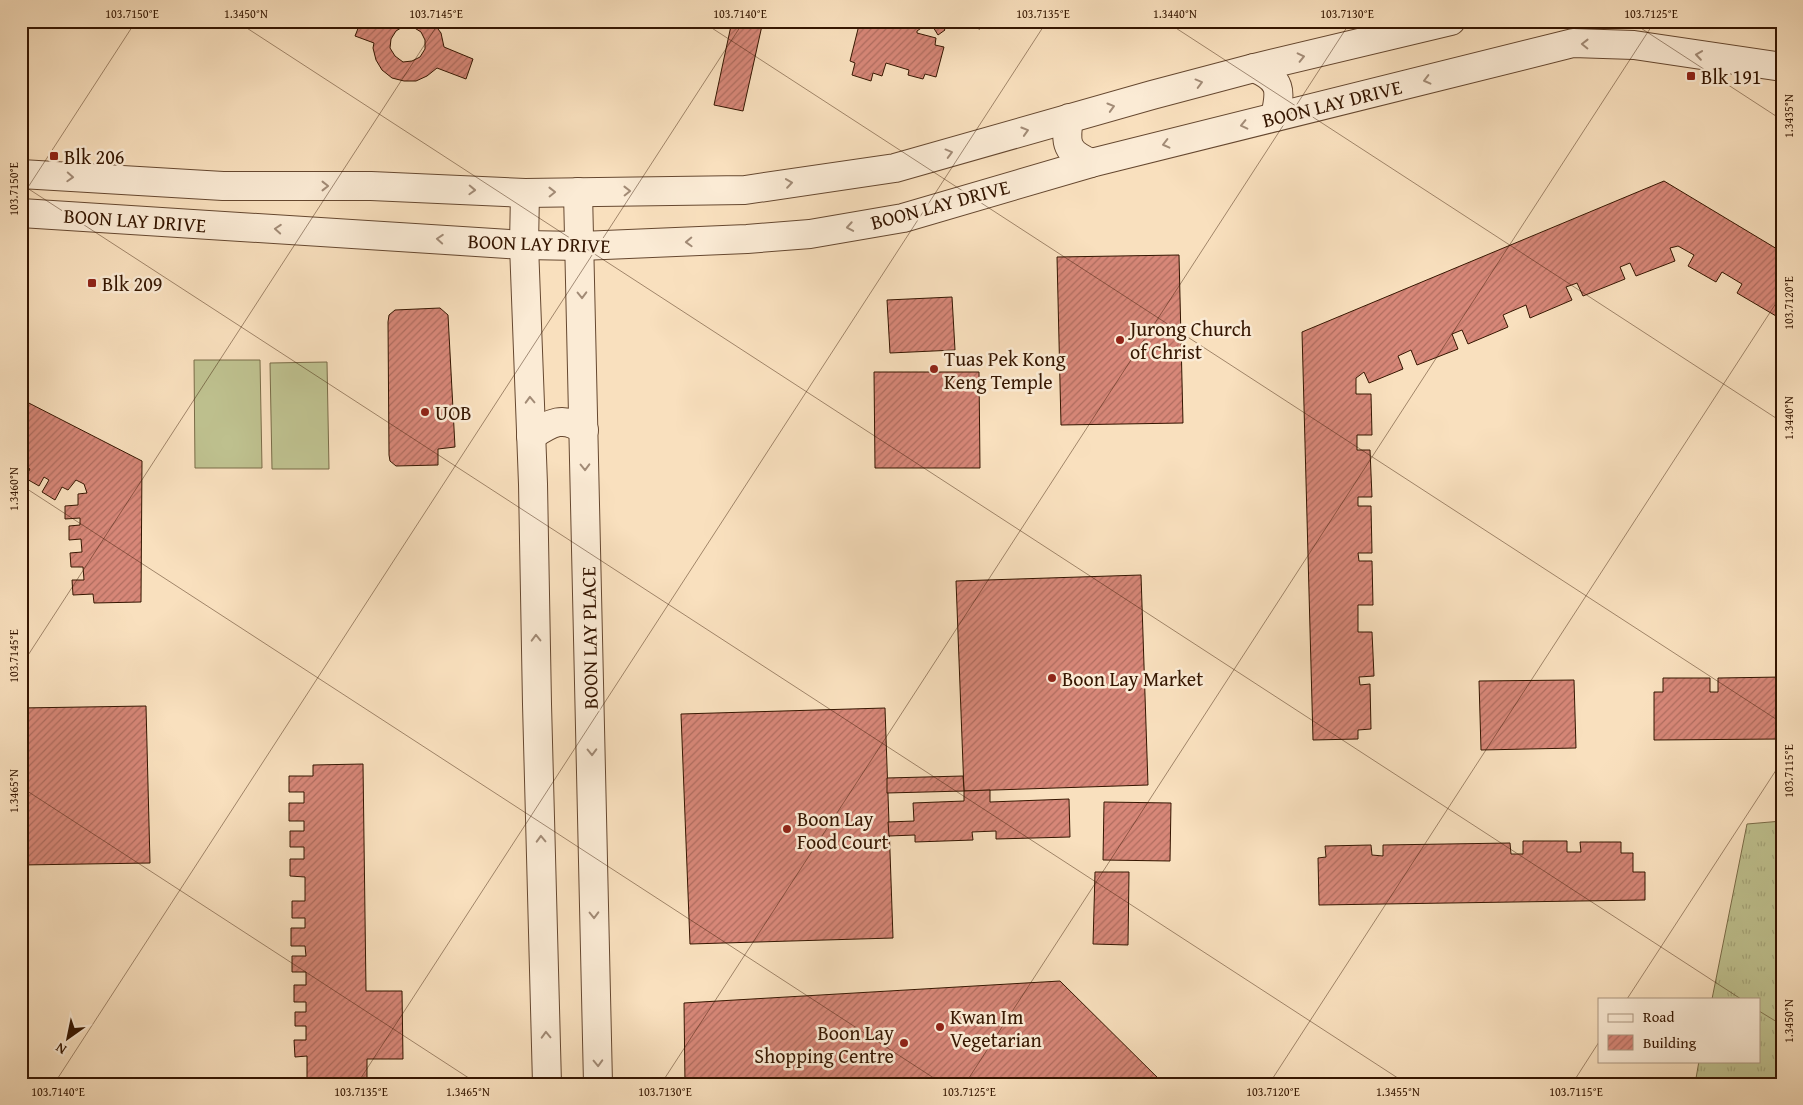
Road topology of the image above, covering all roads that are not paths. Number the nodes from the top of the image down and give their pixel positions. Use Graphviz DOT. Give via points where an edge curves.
graph roads {
  1 [pos="1451,21"];
  2 [pos="1782,67"];
  3 [pos="1254,68"];
  4 [pos="1069,118"];
  5 [pos="1275,118"];
  6 [pos="1090,164"];
  7 [pos="21,174"];
  8 [pos="578,192"];
  9 [pos="525,193"];
  10 [pos="21,214"];
  11 [pos="524,244"];
  12 [pos="581,246"];
  13 [pos="584,430"];
  14 [pos="531,436"];
  15 [pos="547,1084"];
  16 [pos="598,1084"];
  3 -- 1 [label="street, BOON LAY DRIVE, one-way"];
  2 -- 5 [label="street, BOON LAY DRIVE, one-way" via="1634,45 1573,44"];
  4 -- 3 [label="street, BOON LAY DRIVE, one-way"];
  3 -- 5 [label="street" via="1269,74 1276,84 1279,93"];
  4 -- 6 [label="street" via="1066,139 1069,147 1077,157"];
  8 -- 4 [label="street, BOON LAY DRIVE, one-way" via="745,190 895,168"];
  5 -- 6 [label="street, BOON LAY DRIVE, one-way"];
  6 -- 12 [label="street, BOON LAY DRIVE, one-way" via="902,218 820,232 747,239"];
  7 -- 9 [label="street, BOON LAY DRIVE, one-way" via="224,186 371,186"];
  9 -- 8 [label="street, BOON LAY DRIVE, one-way"];
  8 -- 12 [label="street, BOON LAY PLACE"];
  9 -- 11 [label="street"];
  11 -- 10 [label="street, BOON LAY DRIVE, one-way"];
  11 -- 12 [label="street, BOON LAY DRIVE"];
  14 -- 11 [label="street, one-way"];
  12 -- 13 [label="street, BOON LAY PLACE, one-way"];
  13 -- 14 [label="street" via="566,422 550,424"];
  13 -- 16 [label="street, BOON LAY PLACE, one-way"];
  15 -- 14 [label="street, one-way"];
}
